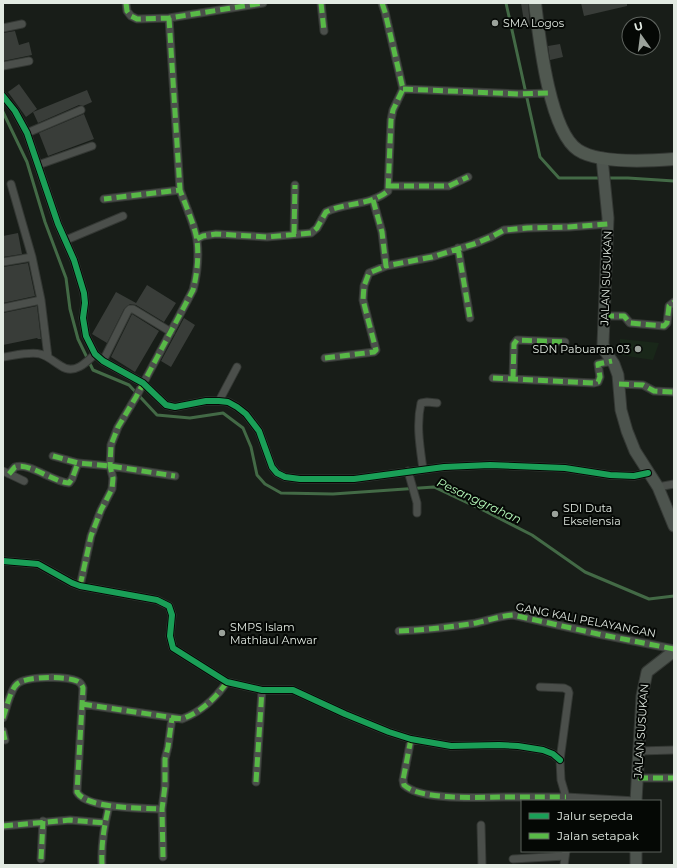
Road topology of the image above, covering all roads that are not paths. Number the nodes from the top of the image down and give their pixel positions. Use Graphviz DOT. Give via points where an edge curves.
graph roads {
  1 [pos="126,3"];
  2 [pos="263,3"];
  3 [pos="321,3"];
  4 [pos="382,3"];
  5 [pos="535,3"];
  6 [pos="251,4"];
  7 [pos="169,18"];
  8 [pos="22,24"];
  9 [pos="3,28"];
  10 [pos="324,31"];
  11 [pos="29,62"];
  12 [pos="3,66"];
  13 [pos="403,89"];
  14 [pos="549,93"];
  15 [pos="3,96"];
  16 [pos="82,110"];
  17 [pos="27,133"];
  18 [pos="92,146"];
  19 [pos="674,159"];
  20 [pos="602,163"];
  21 [pos="38,165"];
  22 [pos="468,177"];
  23 [pos="11,184"];
  24 [pos="295,185"];
  25 [pos="389,186"];
  26 [pos="180,190"];
  27 [pos="104,199"];
  28 [pos="373,200"];
  29 [pos="123,216"];
  30 [pos="608,224"];
  31 [pos="294,234"];
  32 [pos="197,239"];
  33 [pos="66,240"];
  34 [pos="458,248"];
  35 [pos="32,257"];
  36 [pos="3,262"];
  37 [pos="386,266"];
  38 [pos="41,300"];
  39 [pos="674,302"];
  40 [pos="3,308"];
  41 [pos="604,316"];
  42 [pos="470,318"];
  43 [pos="171,332"];
  44 [pos="565,342"];
  45 [pos="93,356"];
  46 [pos="3,357"];
  47 [pos="48,357"];
  48 [pos="325,358"];
  49 [pos="104,361"];
  50 [pos="612,361"];
  51 [pos="237,367"];
  52 [pos="494,378"];
  53 [pos="514,379"];
  54 [pos="619,384"];
  55 [pos="142,385"];
  56 [pos="674,392"];
  57 [pos="219,401"];
  58 [pos="437,403"];
  59 [pos="53,456"];
  60 [pos="78,463"];
  61 [pos="110,466"];
  62 [pos="423,469"];
  63 [pos="408,471"];
  64 [pos="6,473"];
  65 [pos="648,473"];
  66 [pos="175,476"];
  67 [pos="24,481"];
  68 [pos="674,484"];
  69 [pos="658,487"];
  70 [pos="417,513"];
  71 [pos="674,526"];
  72 [pos="3,561"];
  73 [pos="80,586"];
  74 [pos="399,631"];
  75 [pos="674,650"];
  76 [pos="227,682"];
  77 [pos="540,687"];
  78 [pos="262,690"];
  79 [pos="82,704"];
  80 [pos="3,718"];
  81 [pos="172,718"];
  82 [pos="3,731"];
  83 [pos="411,739"];
  84 [pos="5,740"];
  85 [pos="674,750"];
  86 [pos="639,751"];
  87 [pos="560,760"];
  88 [pos="638,778"];
  89 [pos="674,778"];
  90 [pos="256,782"];
  91 [pos="570,799"];
  92 [pos="603,800"];
  93 [pos="636,800"];
  94 [pos="109,806"];
  95 [pos="162,809"];
  96 [pos="43,822"];
  97 [pos="105,823"];
  98 [pos="481,825"];
  99 [pos="3,826"];
  100 [pos="636,852"];
  101 [pos="565,853"];
  102 [pos="162,857"];
  103 [pos="513,859"];
  104 [pos="41,860"];
  105 [pos="102,865"];
  106 [pos="482,865"];
  107 [pos="564,865"];
  108 [pos="636,865"];
  1 -- 7 [label="street" via="130,16"];
  2 -- 6 [label="street"];
  3 -- 10 [label="street"];
  4 -- 13 [label="street"];
  5 -- 14 [label="main road"];
  6 -- 7 [label="street"];
  7 -- 26 [label="street"];
  8 -- 9 [label="street"];
  11 -- 12 [label="street"];
  13 -- 14 [label="street"];
  13 -- 25 [label="street" via="391,120"];
  14 -- 20 [label="main road" via="571,143 578,150"];
  15 -- 17 [label="street"];
  16 -- 17 [label="street"];
  17 -- 21 [label="street"];
  18 -- 21 [label="street"];
  19 -- 20 [label="main road"];
  20 -- 30 [label="street, JALAN SUSUKAN"];
  21 -- 33 [label="street"];
  22 -- 25 [label="street" via="449,186"];
  23 -- 35 [label="street"];
  24 -- 31 [label="street"];
  25 -- 28 [label="street" via="388,191"];
  26 -- 27 [label="street"];
  26 -- 32 [label="street"];
  28 -- 31 [label="street" via="329,210 311,233"];
  28 -- 37 [label="street" via="382,232"];
  29 -- 33 [label="street"];
  30 -- 34 [label="street" via="504,230 491,238"];
  30 -- 41 [label="street, JALAN SUSUKAN"];
  31 -- 32 [label="street" via="267,237 216,234"];
  32 -- 43 [label="street" via="193,290"];
  33 -- 45 [label="street" via="84,293 83,318"];
  34 -- 37 [label="street" via="432,257"];
  34 -- 42 [label="street"];
  35 -- 36 [label="street"];
  35 -- 38 [label="street"];
  37 -- 48 [label="street" via="369,273 364,286 363,300 376,350"];
  38 -- 40 [label="street"];
  38 -- 47 [label="street"];
  39 -- 41 [label="street" via="668,306 667,323 664,326 630,323 624,316"];
  41 -- 50 [label="street, JALAN SUSUKAN" via="605,351"];
  43 -- 49 [label="street" via="130,309"];
  43 -- 55 [label="street"];
  44 -- 53 [label="street" via="517,340 514,344"];
  45 -- 47 [label="street" via="72,370 62,367"];
  45 -- 49 [label="street"];
  46 -- 47 [label="street" via="38,353"];
  49 -- 55 [label="street"];
  50 -- 53 [label="street" via="598,364 600,377 598,382 594,383"];
  50 -- 54 [label="street, JALAN SUSUKAN"];
  51 -- 57 [label="street"];
  52 -- 53 [label="street"];
  54 -- 56 [label="street" via="643,385 654,391"];
  54 -- 65 [label="street, JALAN SUSUKAN" via="621,410 627,431"];
  55 -- 57 [label="street" via="166,405 175,407"];
  55 -- 61 [label="street" via="118,427 111,445"];
  57 -- 63 [label="street" via="228,402 246,414 259,431 272,467 286,477 354,479"];
  58 -- 62 [label="street" via="421,403 419,431"];
  59 -- 60 [label="street"];
  60 -- 61 [label="street"];
  60 -- 64 [label="street" via="69,483 22,466 14,467"];
  61 -- 66 [label="street"];
  61 -- 73 [label="street" via="112,489 91,536"];
  62 -- 63 [label="street"];
  62 -- 65 [label="street" via="524,466 587,470 610,475 634,476"];
  63 -- 70 [label="street" via="417,502"];
  64 -- 67 [label="street"];
  65 -- 69 [label="street, JALAN SUSUKAN"];
  68 -- 69 [label="street"];
  69 -- 71 [label="street, JALAN SUSUKAN"];
  72 -- 73 [label="street" via="38,564"];
  73 -- 76 [label="street" via="157,600 169,606 172,615 170,636 173,648"];
  74 -- 75 [label="street, GANG KALI PELAYANGAN" via="424,630 513,615"];
  75 -- 86 [label="street, JALAN SUSUKAN" via="647,672 642,696"];
  76 -- 78 [label="street"];
  76 -- 81 [label="street" via="218,695 193,715 182,719"];
  77 -- 87 [label="street" via="564,688 569,693"];
  78 -- 83 [label="street" via="293,690 388,732"];
  78 -- 90 [label="street"];
  79 -- 80 [label="street" via="83,688 78,681 48,678 25,680 16,685"];
  79 -- 81 [label="street"];
  79 -- 94 [label="street" via="77,792 83,798"];
  81 -- 95 [label="street" via="165,759"];
  82 -- 84 [label="street"];
  83 -- 87 [label="street" via="451,746 499,745 543,750"];
  83 -- 91 [label="street" via="404,785 412,790 460,798"];
  85 -- 86 [label="street"];
  86 -- 88 [label="street, JALAN SUSUKAN"];
  87 -- 91 [label="street" via="561,780"];
  88 -- 89 [label="street"];
  88 -- 93 [label="street, JALAN SUSUKAN"];
  91 -- 92 [label="street"];
  94 -- 95 [label="street"];
  94 -- 97 [label="street"];
  95 -- 102 [label="street"];
  96 -- 97 [label="street" via="70,820"];
  96 -- 99 [label="street"];
  96 -- 104 [label="street"];
  97 -- 105 [label="street"];
  98 -- 106 [label="street"];
  100 -- 108 [label="street"];
  101 -- 103 [label="street"];
  101 -- 107 [label="street"];
}
